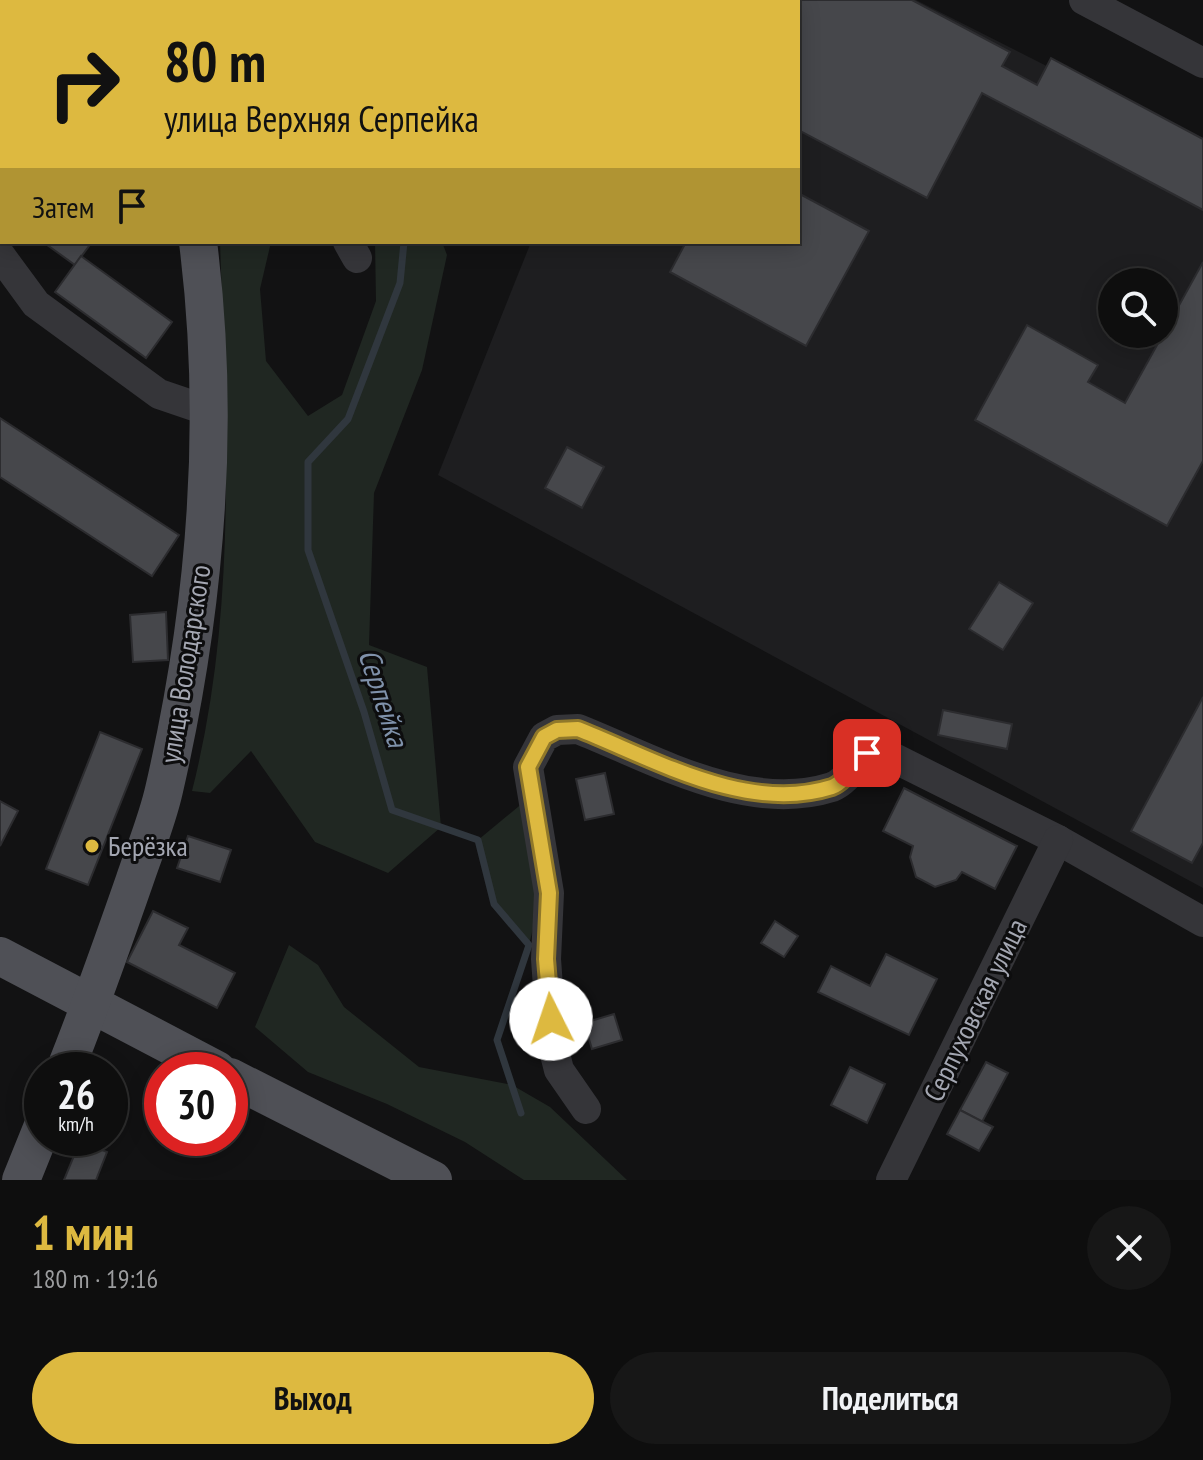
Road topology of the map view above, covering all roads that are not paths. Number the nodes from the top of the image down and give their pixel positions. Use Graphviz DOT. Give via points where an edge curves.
graph roads {
  1 [pos="1084,0"];
  2 [pos="1203,63"];
  3 [pos="198,244"];
  4 [pos="0,255"];
  5 [pos="206,410"];
  6 [pos="1058,840"];
  7 [pos="1203,922"];
  8 [pos="0,956"];
  9 [pos="91,1006"];
  10 [pos="72,1052"];
  11 [pos="182,1052"];
  12 [pos="248,1086"];
  13 [pos="586,1109"];
  14 [pos="31,1156"];
  15 [pos="21,1180"];
  16 [pos="433,1180"];
  17 [pos="891,1180"];
  1 -- 2 [label="street"];
  3 -- 5 [label="main road, улица Володарского"];
  4 -- 5 [label="street" via="36,304 159,394"];
  5 -- 9 [label="main road, улица Володарского" via="208,516 164,793"];
  6 -- 7 [label="street"];
  6 -- 13 [label="street" via="886,754 867,753 833,786 744,792 578,729 544,737 528,767 549,893 546,959 552,1042 559,1070"];
  6 -- 17 [label="street, Серпуховская улица" via="1034,922"];
  8 -- 9 [label="main road"];
  9 -- 10 [label="main road, улица Володарского"];
  9 -- 11 [label="main road"];
  12 -- 16 [label="main road"];
  14 -- 15 [label="main road"];
}
